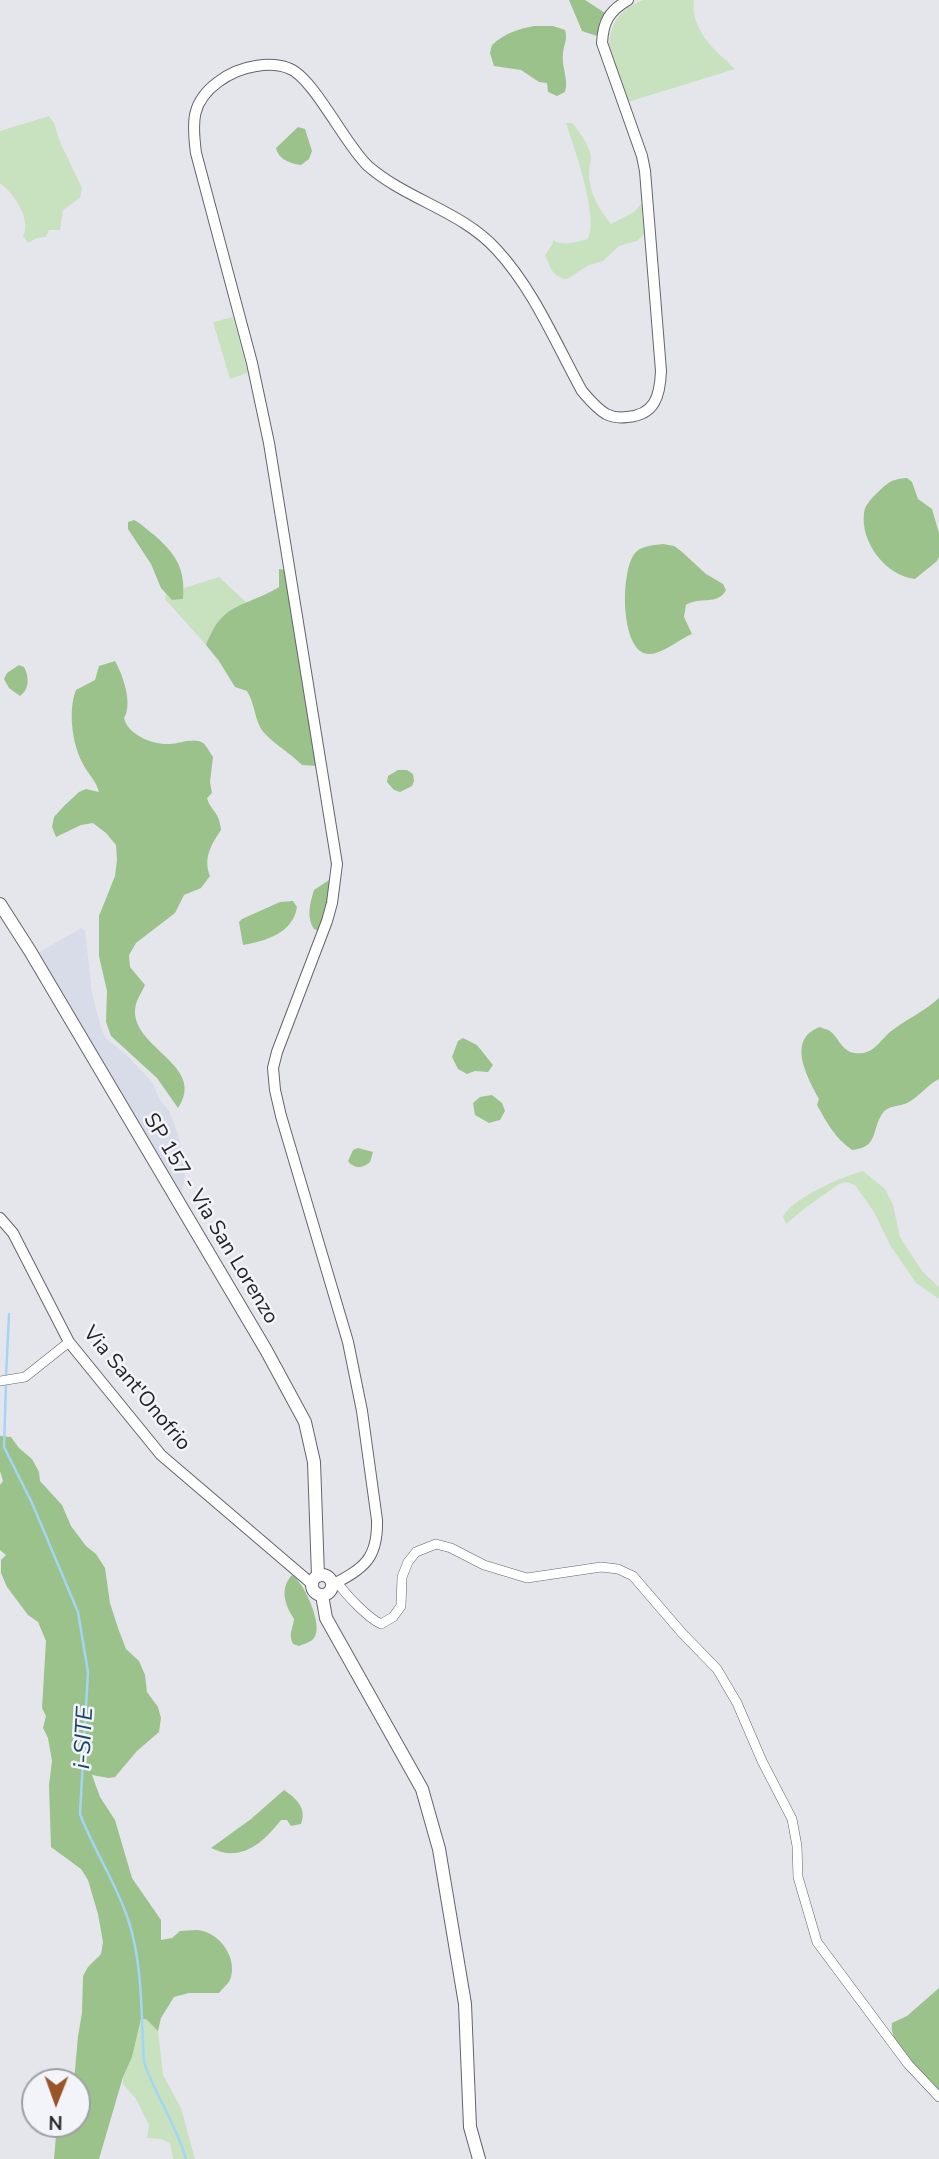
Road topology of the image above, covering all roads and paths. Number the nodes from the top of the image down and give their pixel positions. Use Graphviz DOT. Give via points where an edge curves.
graph roads {
  1 [pos="628,0"];
  2 [pos="0,904"];
  3 [pos="0,1217"];
  4 [pos="69,1342"];
  5 [pos="0,1381"];
  6 [pos="315,1580"];
  7 [pos="335,1583"];
  8 [pos="322,1595"];
  9 [pos="939,2097"];
  10 [pos="479,2159"];
  1 -- 7 [label="street" via="607,17 602,43 645,171 662,371 656,399 647,412 635,417 620,418 594,405 521,280 498,251 472,228 369,167 290,68 268,64 243,68 205,92 196,107 196,153 269,443 336,855 332,903 273,1068 287,1137 348,1342 376,1508 373,1554"];
  2 -- 6 [label="main road, SP 157 - Via San Lorenzo" via="266,1350 304,1422 314,1462"];
  3 -- 4 [label="street, Via Sant'Onofrio" via="13,1233"];
  4 -- 5 [label="street" via="25,1377"];
  4 -- 6 [label="street, Via Sant'Onofrio" via="162,1455"];
  6 -- 7 [label="main road" via="328,1577"];
  6 -- 8 [label="main road" via="313,1590"];
  7 -- 8 [label="main road"];
  7 -- 9 [label="street" via="369,1618 381,1624 401,1606 402,1577 408,1562 416,1552 436,1544 527,1578 601,1567 633,1576 717,1669 737,1703 792,1819 798,1877 817,1942 908,2064"];
  8 -- 10 [label="main road" via="326,1618 422,1789 439,1849 465,2004 470,2127"];
}
